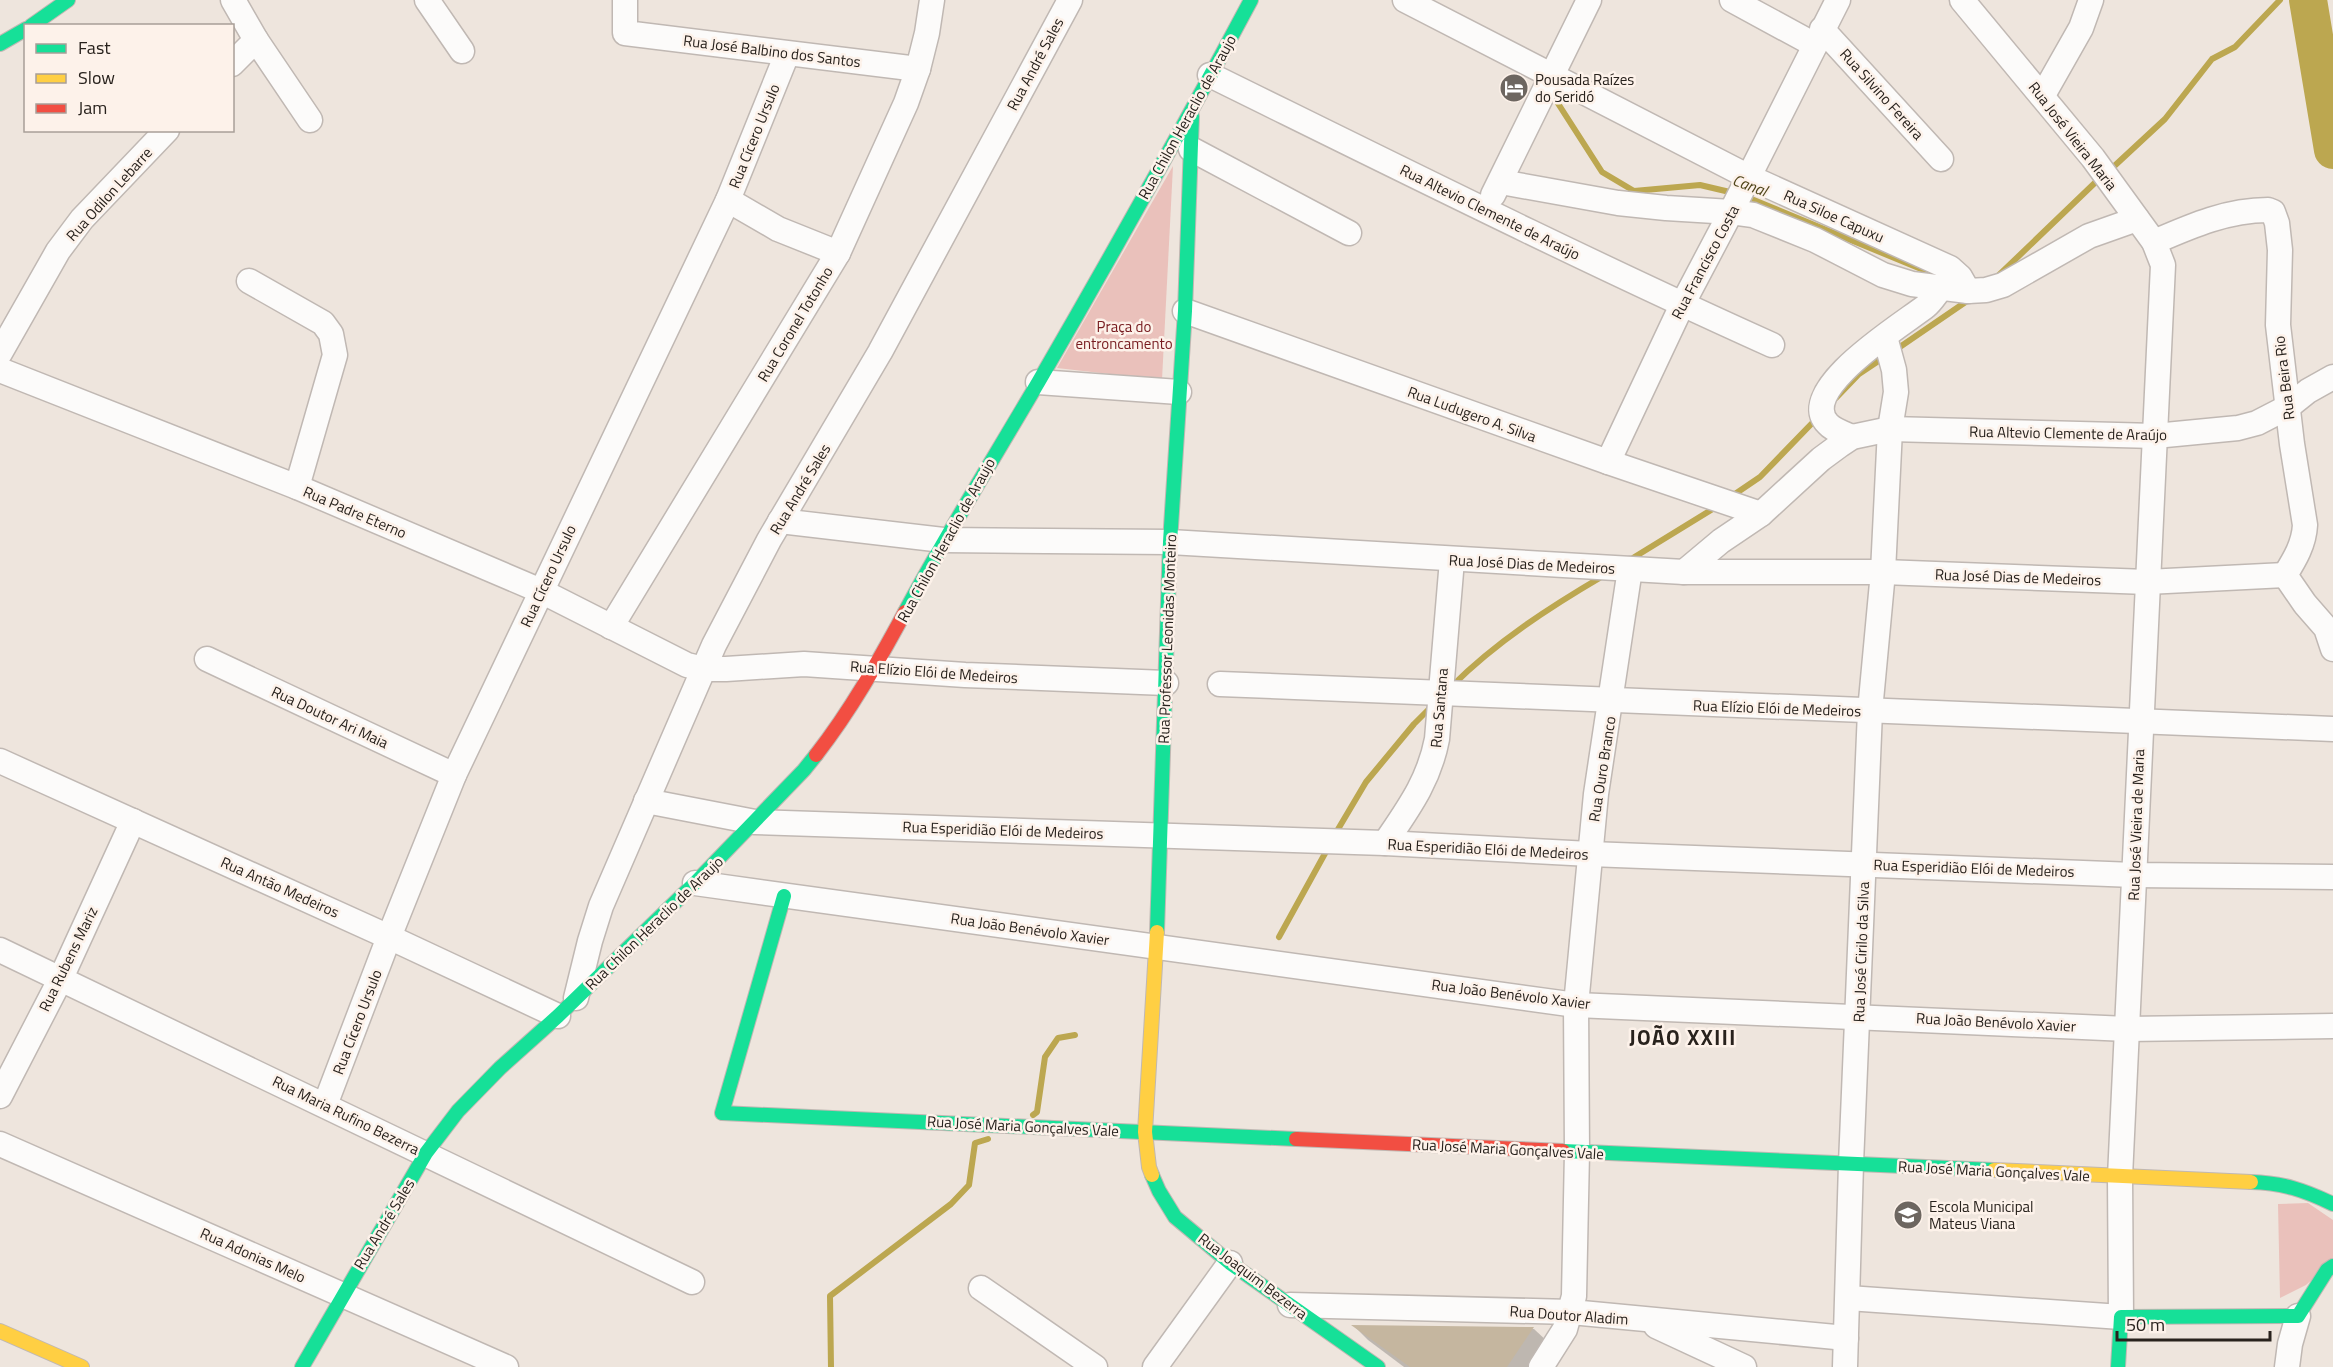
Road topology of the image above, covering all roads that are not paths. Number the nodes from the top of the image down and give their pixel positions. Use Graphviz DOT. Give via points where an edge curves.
graph roads {
  1 [pos="68,0"];
  2 [pos="233,0"];
  3 [pos="427,0"];
  4 [pos="625,0"];
  5 [pos="932,0"];
  6 [pos="1070,0"];
  7 [pos="1251,0"];
  8 [pos="1405,0"];
  9 [pos="1589,0"];
  10 [pos="1732,0"];
  11 [pos="1838,0"];
  12 [pos="1962,0"];
  13 [pos="2091,0"];
  14 [pos="34,24"];
  15 [pos="24,30"];
  16 [pos="1819,37"];
  17 [pos="256,40"];
  18 [pos="0,44"];
  19 [pos="462,51"];
  20 [pos="787,54"];
  21 [pos="234,62"];
  22 [pos="918,69"];
  23 [pos="1210,75"];
  24 [pos="1551,76"];
  25 [pos="2043,95"];
  26 [pos="1192,111"];
  27 [pos="310,120"];
  28 [pos="165,132"];
  29 [pos="1191,149"];
  30 [pos="1941,159"];
  31 [pos="1749,177"];
  32 [pos="1501,182"];
  33 [pos="728,200"];
  34 [pos="1484,210"];
  35 [pos="1731,212"];
  36 [pos="2137,219"];
  37 [pos="1349,233"];
  38 [pos="2154,242"];
  39 [pos="838,253"];
  40 [pos="249,281"];
  41 [pos="2162,282"];
  42 [pos="1941,288"];
  43 [pos="1968,291"];
  44 [pos="1682,305"];
  45 [pos="1185,311"];
  46 [pos="1885,337"];
  47 [pos="1772,345"];
  48 [pos="0,352"];
  49 [pos="0,370"];
  50 [pos="2333,377"];
  51 [pos="1038,382"];
  52 [pos="1179,392"];
  53 [pos="2288,407"];
  54 [pos="1890,429"];
  55 [pos="2155,436"];
  56 [pos="1852,437"];
  57 [pos="1608,462"];
  58 [pos="297,487"];
  59 [pos="1761,514"];
  60 [pos="780,520"];
  61 [pos="943,540"];
  62 [pos="1170,542"];
  63 [pos="1452,560"];
  64 [pos="1630,569"];
  65 [pos="1684,572"];
  66 [pos="1883,572"];
  67 [pos="2285,575"];
  68 [pos="2147,582"];
  69 [pos="541,591"];
  70 [pos="611,627"];
  71 [pos="2333,649"];
  72 [pos="207,659"];
  73 [pos="703,669"];
  74 [pos="875,669"];
  75 [pos="1167,684"];
  76 [pos="1221,684"];
  77 [pos="1440,694"];
  78 [pos="1612,701"];
  79 [pos="1870,711"];
  80 [pos="2141,723"];
  81 [pos="2333,729"];
  82 [pos="0,761"];
  83 [pos="454,775"];
  84 [pos="646,801"];
  85 [pos="133,821"];
  86 [pos="755,822"];
  87 [pos="1160,835"];
  88 [pos="1385,843"];
  89 [pos="1590,854"];
  90 [pos="1864,864"];
  91 [pos="2134,875"];
  92 [pos="2333,878"];
  93 [pos="695,883"];
  94 [pos="784,896"];
  95 [pos="389,937"];
  96 [pos="1157,946"];
  97 [pos="0,950"];
  98 [pos="61,978"];
  99 [pos="576,998"];
  100 [pos="1576,1005"];
  101 [pos="558,1016"];
  102 [pos="1859,1016"];
  103 [pos="2333,1026"];
  104 [pos="2127,1029"];
  105 [pos="0,1096"];
  106 [pos="325,1105"];
  107 [pos="1145,1132"];
  108 [pos="0,1144"];
  109 [pos="1577,1152"];
  110 [pos="426,1153"];
  111 [pos="1851,1164"];
  112 [pos="1149,1167"];
  113 [pos="2120,1177"];
  114 [pos="2333,1203"];
  115 [pos="1230,1263"];
  116 [pos="2333,1266"];
  117 [pos="692,1282"];
  118 [pos="981,1288"];
  119 [pos="342,1294"];
  120 [pos="1848,1298"];
  121 [pos="1290,1305"];
  122 [pos="1571,1312"];
  123 [pos="2298,1316"];
  124 [pos="2121,1317"];
  125 [pos="1641,1319"];
  126 [pos="0,1331"];
  127 [pos="1846,1338"];
  128 [pos="1368,1364"];
  129 [pos="82,1367"];
  130 [pos="302,1367"];
  131 [pos="506,1367"];
  132 [pos="1095,1367"];
  133 [pos="1155,1367"];
  134 [pos="1541,1367"];
  135 [pos="1744,1367"];
  136 [pos="1845,1367"];
  137 [pos="2118,1367"];
  138 [pos="2287,1367"];
  1 -- 14 [label="street"];
  2 -- 17 [label="street"];
  3 -- 19 [label="street"];
  4 -- 20 [label="street, Rua José Balbino dos Santos" via="625,33"];
  5 -- 22 [label="street, Rua Coronel Totonho"];
  6 -- 60 [label="street, Rua André Sales" via="880,352"];
  7 -- 23 [label="street, Rua Chilon Heraclio de Araujo"];
  8 -- 24 [label="street, Rua Siloe Capuxu"];
  9 -- 24 [label="street"];
  10 -- 16 [label="street, Rua Silvino Fereira"];
  11 -- 16 [label="street, Rua Francisco Costa"];
  12 -- 25 [label="street, Rua José Vieira Maria"];
  13 -- 25 [label="street" via="2081,28"];
  15 -- 18 [label="street"];
  16 -- 30 [label="street, Rua Silvino Fereira"];
  16 -- 31 [label="street, Rua Francisco Costa"];
  17 -- 21 [label="street"];
  17 -- 27 [label="street"];
  20 -- 22 [label="street, Rua José Balbino dos Santos"];
  20 -- 33 [label="street, Rua Cícero Ursulo"];
  22 -- 39 [label="street, Rua Coronel Totonho"];
  23 -- 26 [label="street, Rua Chilon Heraclio de Araujo"];
  23 -- 34 [label="street, Rua Altevio Clemente de Araújo"];
  24 -- 31 [label="street, Rua Siloe Capuxu"];
  24 -- 32 [label="street"];
  25 -- 36 [label="street, Rua José Vieira Maria"];
  26 -- 29 [label="street, Rua Professor Leonidas Monteiro"];
  26 -- 51 [label="street, Rua Chilon Heraclio de Araujo"];
  28 -- 48 [label="street, Rua Odilon Lebarre" via="82,219 58,251"];
  29 -- 37 [label="street"];
  29 -- 45 [label="street, Rua Professor Leonidas Monteiro"];
  31 -- 35 [label="street, Rua Francisco Costa"];
  31 -- 43 [label="street, Rua Siloe Capuxu" via="1950,268"];
  32 -- 34 [label="street"];
  32 -- 35 [label="street" via="1618,202"];
  33 -- 39 [label="street" via="778,229"];
  33 -- 69 [label="street, Rua Cícero Ursulo"];
  34 -- 44 [label="street, Rua Altevio Clemente de Araújo"];
  35 -- 42 [label="street" via="1781,225 1883,275 1912,285"];
  35 -- 44 [label="street, Rua Francisco Costa"];
  36 -- 38 [label="street, Rua José Vieira Maria"];
  36 -- 43 [label="street" via="2089,236 2003,285"];
  38 -- 41 [label="street, Rua José Vieira Maria" via="2163,265"];
  38 -- 53 [label="street, Rua Beira Rio" via="2212,218 2248,210 2273,212 2280,250 2278,325"];
  39 -- 70 [label="street, Rua Coronel Totonho"];
  40 -- 58 [label="street" via="323,323 331,334 335,355"];
  41 -- 55 [label="street, Rua José Vieira de Maria"];
  42 -- 43 [label="street"];
  42 -- 46 [label="street" via="1927,305"];
  44 -- 47 [label="street, Rua Altevio Clemente de Araújo"];
  44 -- 57 [label="street, Rua Francisco Costa"];
  45 -- 52 [label="street, Rua Professor Leonidas Monteiro"];
  45 -- 57 [label="street, Rua Ludugero A. Silva"];
  46 -- 54 [label="street, Rua José Cirilo da Silva" via="1896,392"];
  46 -- 56 [label="street" via="1830,384 1824,398 1822,406 1828,424"];
  49 -- 58 [label="street, Rua Padre Eterno"];
  50 -- 53 [label="street, Rua Altevio Clemente de Araújo"];
  51 -- 52 [label="street"];
  51 -- 61 [label="street, Rua Chilon Heraclio de Araujo"];
  52 -- 62 [label="street, Rua Professor Leonidas Monteiro"];
  53 -- 55 [label="street, Rua Altevio Clemente de Araújo" via="2238,428"];
  53 -- 67 [label="street, Rua Beira Rio" via="2305,525 2304,538"];
  54 -- 55 [label="street, Rua Altevio Clemente de Araújo"];
  54 -- 56 [label="street, Rua Altevio Clemente de Araújo"];
  54 -- 66 [label="street, Rua José Cirilo da Silva"];
  55 -- 68 [label="street, Rua José Vieira de Maria"];
  56 -- 59 [label="street" via="1821,459"];
  57 -- 59 [label="street, Rua Ludugero A. Silva"];
  58 -- 69 [label="street, Rua Padre Eterno"];
  59 -- 65 [label="street"];
  60 -- 61 [label="street, Rua José Dias de Medeiros"];
  60 -- 73 [label="street, Rua André Sales"];
  61 -- 62 [label="street, Rua José Dias de Medeiros"];
  61 -- 74 [label="street, Rua Chilon Heraclio de Araujo"];
  62 -- 63 [label="street, Rua José Dias de Medeiros"];
  62 -- 75 [label="street, Rua Professor Leonidas Monteiro"];
  63 -- 64 [label="street, Rua José Dias de Medeiros"];
  63 -- 77 [label="street, Rua Santana"];
  64 -- 65 [label="street, Rua José Dias de Medeiros"];
  64 -- 78 [label="street, Rua Ouro Branco"];
  65 -- 66 [label="street, Rua José Dias de Medeiros"];
  66 -- 68 [label="street, Rua José Dias de Medeiros"];
  66 -- 79 [label="street, Rua José Cirilo da Silva"];
  67 -- 68 [label="street, Rua José Dias de Medeiros"];
  67 -- 71 [label="street" via="2326,628"];
  68 -- 80 [label="street, Rua José Vieira de Maria"];
  69 -- 70 [label="street, Rua Padre Eterno"];
  69 -- 83 [label="street, Rua Cícero Ursulo"];
  70 -- 73 [label="street, Rua Padre Eterno" via="687,665"];
  72 -- 83 [label="street, Rua Doutor Ari Maia"];
  73 -- 74 [label="street, Rua Elízio Elói de Medeiros" via="804,664"];
  73 -- 84 [label="street, Rua André Sales"];
  74 -- 75 [label="street, Rua Elízio Elói de Medeiros"];
  74 -- 86 [label="street, Rua Chilon Heraclio de Araujo" via="839,726"];
  75 -- 87 [label="street, Rua Professor Leonidas Monteiro"];
  76 -- 77 [label="street, Rua Elízio Elói de Medeiros"];
  77 -- 78 [label="street, Rua Elízio Elói de Medeiros"];
  77 -- 88 [label="street, Rua Santana" via="1433,762"];
  78 -- 79 [label="street, Rua Elízio Elói de Medeiros"];
  78 -- 89 [label="street, Rua Ouro Branco"];
  79 -- 80 [label="street, Rua Elízio Elói de Medeiros"];
  79 -- 90 [label="street, Rua José Cirilo da Silva"];
  80 -- 81 [label="street, Rua Elízio Elói de Medeiros"];
  80 -- 91 [label="street, Rua José Vieira de Maria"];
  82 -- 85 [label="street, Rua Antão Medeiros"];
  83 -- 95 [label="street, Rua Cícero Ursulo"];
  84 -- 86 [label="street, Rua Esperidião Elói de Medeiros"];
  84 -- 99 [label="street, Rua André Sales" via="601,906"];
  85 -- 95 [label="street, Rua Antão Medeiros"];
  85 -- 98 [label="street, Rua Rubens Mariz"];
  86 -- 87 [label="street, Rua Esperidião Elói de Medeiros"];
  86 -- 93 [label="street, Rua Chilon Heraclio de Araujo"];
  87 -- 88 [label="street, Rua Esperidião Elói de Medeiros"];
  87 -- 96 [label="street, Rua Professor Leonidas Monteiro"];
  88 -- 89 [label="street, Rua Esperidião Elói de Medeiros"];
  89 -- 90 [label="street, Rua Esperidião Elói de Medeiros"];
  89 -- 100 [label="street, Rua Ouro Branco"];
  90 -- 91 [label="street, Rua Esperidião Elói de Medeiros"];
  90 -- 102 [label="street, Rua José Cirilo da Silva"];
  91 -- 92 [label="street, Rua Esperidião Elói de Medeiros"];
  91 -- 104 [label="street, Rua José Vieira de Maria"];
  93 -- 94 [label="street, Rua João Benévolo Xavier"];
  93 -- 99 [label="street, Rua Chilon Heraclio de Araujo"];
  94 -- 96 [label="street, Rua João Benévolo Xavier"];
  94 -- 107 [label="street, Rua José Maria Gonçalves Vale" via="722,1113"];
  95 -- 101 [label="street, Rua Antão Medeiros"];
  95 -- 106 [label="street, Rua Cícero Ursulo"];
  96 -- 100 [label="street, Rua João Benévolo Xavier"];
  96 -- 107 [label="street, Rua Professor Leonidas Monteiro"];
  97 -- 98 [label="street, Rua Maria Rufino Bezerra"];
  98 -- 105 [label="street, Rua Rubens Mariz"];
  98 -- 106 [label="street, Rua Maria Rufino Bezerra"];
  99 -- 101 [label="street, Rua Chilon Heraclio de Araujo"];
  100 -- 102 [label="street, Rua João Benévolo Xavier"];
  100 -- 109 [label="street, Rua Ouro Branco"];
  101 -- 110 [label="street, Rua André Sales" via="458,1111"];
  102 -- 104 [label="street, Rua João Benévolo Xavier"];
  102 -- 111 [label="street, Rua José Cirilo da Silva"];
  103 -- 104 [label="street, Rua João Benévolo Xavier"];
  104 -- 113 [label="street, Rua José Vieira de Maria"];
  106 -- 110 [label="street, Rua Maria Rufino Bezerra"];
  107 -- 109 [label="street, Rua José Maria Gonçalves Vale"];
  107 -- 112 [label="street, Rua Professor Leonidas Monteiro"];
  108 -- 119 [label="street, Rua Adonias Melo"];
  109 -- 111 [label="street, Rua José Maria Gonçalves Vale"];
  109 -- 122 [label="street, Rua Ouro Branco"];
  110 -- 117 [label="street, Rua Maria Rufino Bezerra"];
  110 -- 119 [label="street, Rua André Sales"];
  111 -- 113 [label="street, Rua José Maria Gonçalves Vale"];
  111 -- 120 [label="street, Rua José Cirilo da Silva"];
  112 -- 115 [label="street, Rua Joaquim Bezerra" via="1158,1191 1175,1217"];
  113 -- 114 [label="street, Rua José Maria Gonçalves Vale" via="2274,1183"];
  113 -- 124 [label="street, Rua José Vieira de Maria"];
  115 -- 121 [label="street, Rua Joaquim Bezerra"];
  115 -- 133 [label="street"];
  116 -- 123 [label="street"];
  118 -- 132 [label="street"];
  119 -- 130 [label="street, Rua André Sales"];
  119 -- 131 [label="street, Rua Adonias Melo"];
  120 -- 124 [label="street"];
  120 -- 127 [label="street, Rua José Cirilo da Silva"];
  121 -- 122 [label="street, Rua Doutor Aladim"];
  121 -- 128 [label="street, Rua Joaquim Bezerra"];
  122 -- 125 [label="street, Rua Doutor Aladim"];
  122 -- 134 [label="street, Rua Ouro Branco"];
  123 -- 124 [label="street"];
  123 -- 138 [label="street"];
  124 -- 137 [label="street, Rua José Vieira de Maria"];
  125 -- 127 [label="street, Rua Doutor Aladim"];
  125 -- 135 [label="street"];
  126 -- 129 [label="street"];
  127 -- 136 [label="street, Rua José Cirilo da Silva"];
}
